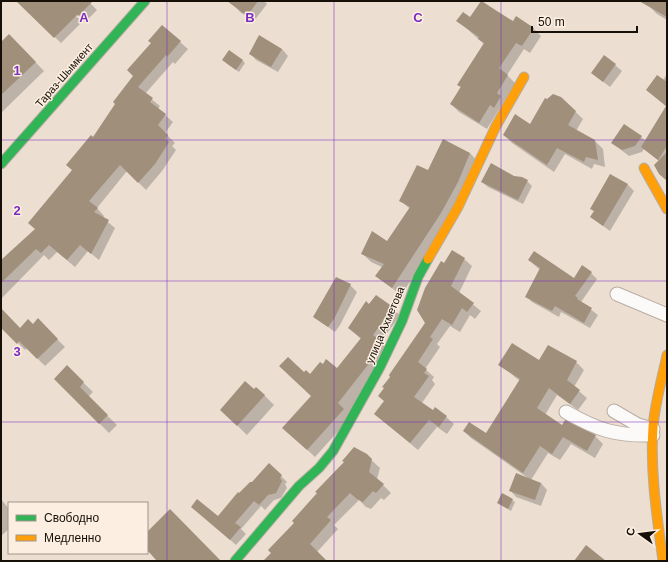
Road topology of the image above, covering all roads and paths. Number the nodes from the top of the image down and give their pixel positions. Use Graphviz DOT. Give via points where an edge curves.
graph roads {
  1 [pos="145,1"];
  2 [pos="524,77"];
  3 [pos="1,164"];
  4 [pos="644,168"];
  5 [pos="667,209"];
  6 [pos="617,294"];
  7 [pos="667,315"];
  8 [pos="667,355"];
  9 [pos="614,411"];
  10 [pos="566,412"];
  11 [pos="653,432"];
  12 [pos="235,561"];
  13 [pos="663,561"];
  1 -- 3 [label="street, Тараз-Шымкент"];
  2 -- 12 [label="street, улица Ахметова" via="496,126 458,207 418,277 402,321 380,367 333,451 299,486"];
  4 -- 5 [label="street"];
  6 -- 7 [label="street"];
  8 -- 11 [label="street"];
  9 -- 11 [label="street"];
  10 -- 11 [label="street" via="593,428 610,432 633,436"];
  11 -- 13 [label="street" via="652,475"];
}
